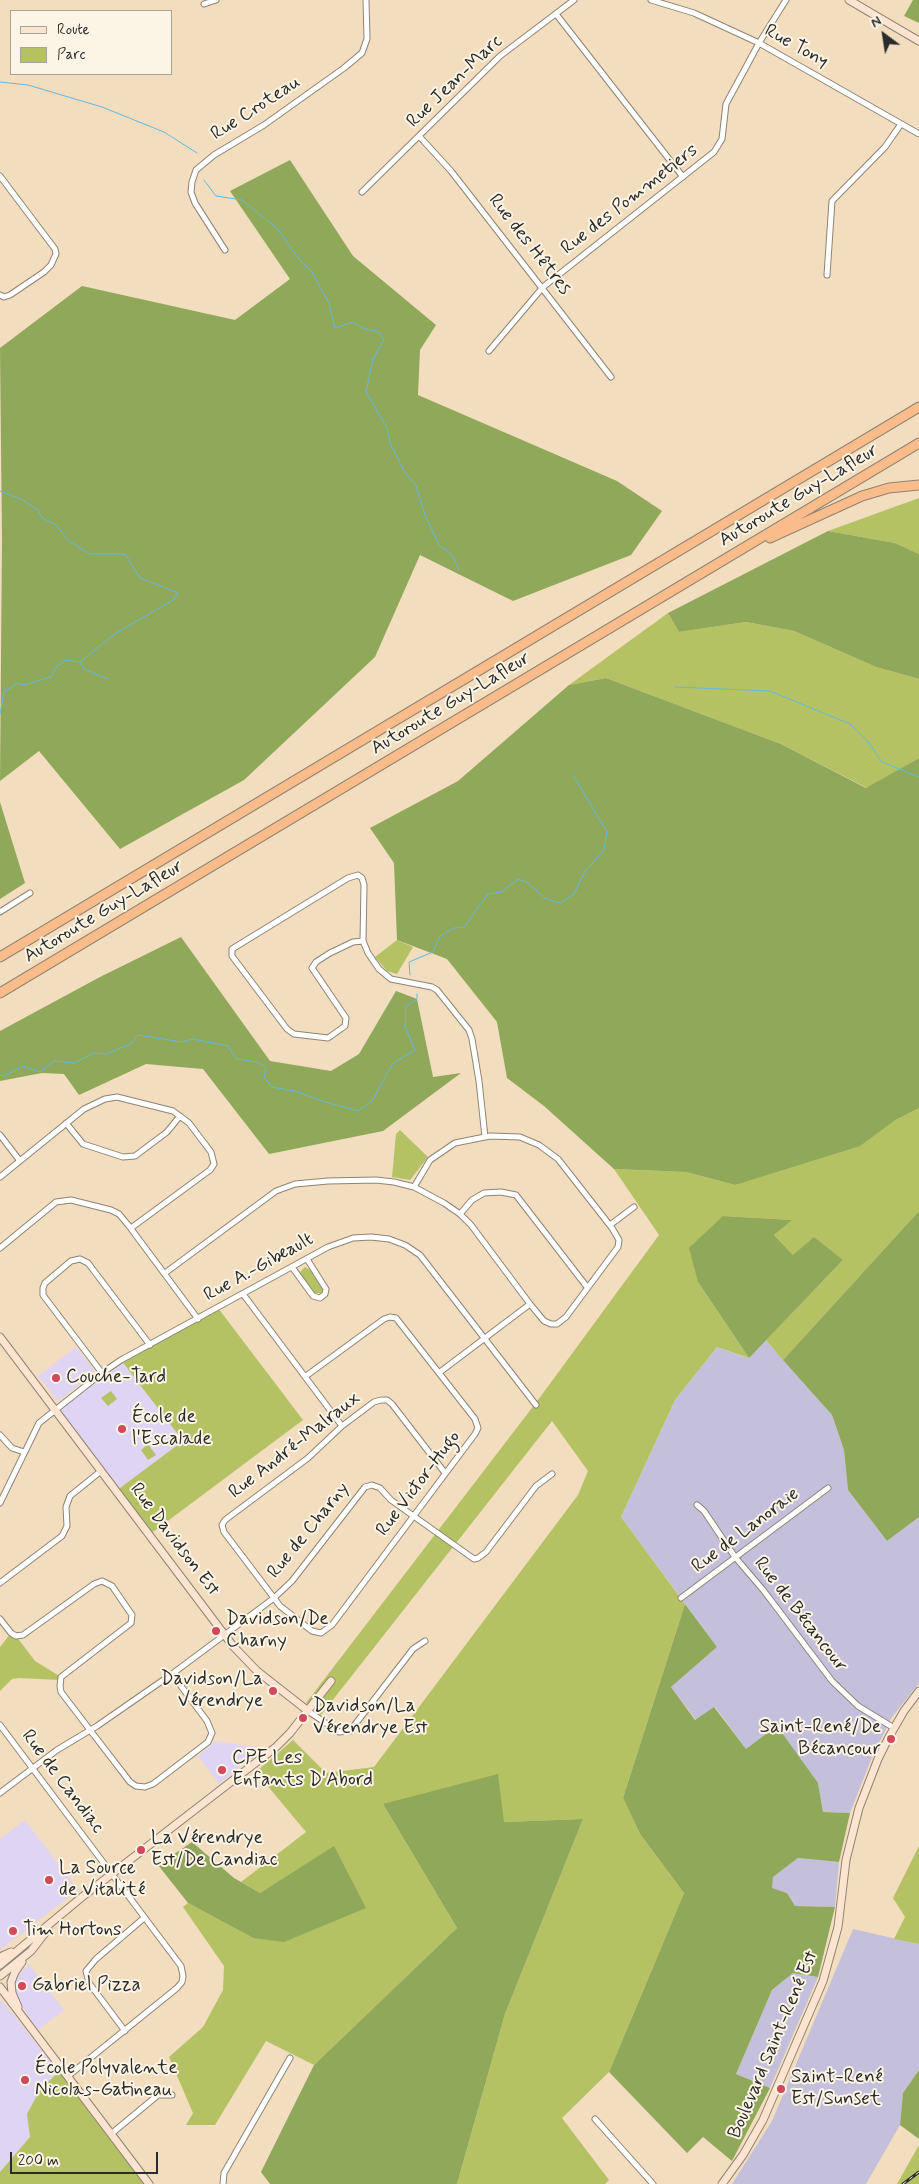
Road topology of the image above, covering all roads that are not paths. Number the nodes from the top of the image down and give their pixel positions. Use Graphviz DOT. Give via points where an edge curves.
graph roads {
  1 [pos="216,0"];
  2 [pos="366,0"];
  3 [pos="574,0"];
  4 [pos="651,0"];
  5 [pos="786,0"];
  6 [pos="849,0"];
  7 [pos="204,4"];
  8 [pos="556,14"];
  9 [pos="919,41"];
  10 [pos="759,43"];
  11 [pos="901,124"];
  12 [pos="919,134"];
  13 [pos="419,136"];
  14 [pos="0,176"];
  15 [pos="682,177"];
  16 [pos="362,192"];
  17 [pos="225,250"];
  18 [pos="827,275"];
  19 [pos="543,288"];
  20 [pos="0,295"];
  21 [pos="489,351"];
  22 [pos="611,377"];
  23 [pos="919,407"];
  24 [pos="919,443"];
  25 [pos="919,485"];
  26 [pos="716,564"];
  27 [pos="30,893"];
  28 [pos="0,912"];
  29 [pos="363,941"];
  30 [pos="0,957"];
  31 [pos="0,993"];
  32 [pos="180,1116"];
  33 [pos="66,1123"];
  34 [pos="0,1135"];
  35 [pos="484,1136"];
  36 [pos="20,1161"];
  37 [pos="0,1177"];
  38 [pos="414,1187"];
  39 [pos="634,1207"];
  40 [pos="460,1214"];
  41 [pos="610,1225"];
  42 [pos="131,1228"];
  43 [pos="0,1248"];
  44 [pos="307,1259"];
  45 [pos="292,1267"];
  46 [pos="165,1273"];
  47 [pos="587,1287"];
  48 [pos="243,1294"];
  49 [pos="530,1304"];
  50 [pos="198,1319"];
  51 [pos="0,1337"];
  52 [pos="485,1338"];
  53 [pos="150,1345"];
  54 [pos="440,1372"];
  55 [pos="102,1373"];
  56 [pos="306,1376"];
  57 [pos="536,1405"];
  58 [pos="55,1409"];
  59 [pos="342,1426"];
  60 [pos="0,1435"];
  61 [pos="24,1452"];
  62 [pos="101,1471"];
  63 [pos="446,1473"];
  64 [pos="552,1474"];
  65 [pos="828,1488"];
  66 [pos="0,1503"];
  67 [pos="697,1505"];
  68 [pos="413,1516"];
  69 [pos="735,1557"];
  70 [pos="0,1583"];
  71 [pos="274,1598"];
  72 [pos="682,1598"];
  73 [pos="0,1619"];
  74 [pos="225,1635"];
  75 [pos="425,1640"];
  76 [pos="172,1674"];
  77 [pos="331,1681"];
  78 [pos="919,1691"];
  79 [pos="308,1711"];
  80 [pos="0,1725"];
  81 [pos="894,1728"];
  82 [pos="90,1730"];
  83 [pos="33,1769"];
  84 [pos="0,1793"];
  85 [pos="112,1873"];
  86 [pos="144,1918"];
  87 [pos="28,1948"];
  88 [pos="0,1957"];
  89 [pos="0,1965"];
  90 [pos="0,1976"];
  91 [pos="0,1987"];
  92 [pos="0,1998"];
  93 [pos="22,2017"];
  94 [pos="125,2031"];
  95 [pos="290,2058"];
  96 [pos="68,2076"];
  97 [pos="172,2095"];
  98 [pos="595,2119"];
  99 [pos="111,2134"];
  100 [pos="149,2184"];
  101 [pos="223,2184"];
  102 [pos="653,2184"];
  103 [pos="722,2184"];
  1 -- 7 [label="street"];
  2 -- 17 [label="street, Rue Croteau" via="367,39 362,53 196,170 191,192"];
  3 -- 8 [label="street, Rue Jean-Marc"];
  4 -- 10 [label="street, Rue Tony" via="694,13"];
  5 -- 10 [label="street, Rue des Pommetiers"];
  6 -- 9 [label="street"];
  8 -- 13 [label="street, Rue Jean-Marc" via="500,56"];
  8 -- 15 [label="street"];
  10 -- 11 [label="street, Rue Tony"];
  10 -- 15 [label="street, Rue des Pommetiers" via="726,104 722,138 714,152"];
  11 -- 12 [label="street, Rue Tony"];
  11 -- 18 [label="street" via="885,147 832,201"];
  13 -- 16 [label="street, Rue Jean-Marc"];
  13 -- 19 [label="street, Rue des Hêtres" via="451,171"];
  14 -- 20 [label="street" via="55,249 51,265 10,295"];
  15 -- 19 [label="street, Rue des Pommetiers"];
  19 -- 21 [label="street, Rue des Pommetiers"];
  19 -- 22 [label="street, Rue des Hêtres"];
  23 -- 30 [label="highway, Autoroute Guy-Lafleur"];
  24 -- 26 [label="highway, Autoroute Guy-Lafleur"];
  25 -- 26 [label="highway" via="889,488 856,498"];
  26 -- 31 [label="highway, Autoroute Guy-Lafleur"];
  27 -- 28 [label="street"];
  29 -- 29 [label="street" via="364,885 358,875 232,949 232,956 287,1029 294,1034 328,1038 345,1026 346,1018 312,968 330,953"];
  29 -- 35 [label="street" via="379,969 391,979 437,990 469,1030 479,1080"];
  32 -- 33 [label="street" via="173,1111 117,1097 94,1103"];
  32 -- 33 [label="street" via="167,1132 135,1156 122,1157 83,1144"];
  32 -- 42 [label="street" via="211,1152 214,1164"];
  33 -- 36 [label="street"];
  34 -- 36 [label="street"];
  35 -- 38 [label="street" via="455,1143 440,1152 426,1165"];
  35 -- 41 [label="street" via="520,1137 548,1150"];
  36 -- 37 [label="street"];
  38 -- 40 [label="street"];
  38 -- 46 [label="street" via="366,1180 308,1182 282,1188"];
  39 -- 41 [label="street"];
  40 -- 47 [label="street" via="472,1200 484,1193 516,1195"];
  40 -- 49 [label="street"];
  41 -- 47 [label="street" via="619,1240 618,1247"];
  42 -- 43 [label="street" via="111,1210 66,1200 52,1205"];
  42 -- 46 [label="street"];
  44 -- 45 [label="street, Rue A.-Gibeault"];
  44 -- 45 [label="street" via="326,1288 320,1298 313,1296"];
  44 -- 52 [label="street, Rue A.-Gibeault" via="353,1238 371,1236 397,1241 426,1261"];
  45 -- 48 [label="street, Rue A.-Gibeault"];
  46 -- 50 [label="street"];
  47 -- 49 [label="street" via="566,1318 557,1324 548,1323"];
  48 -- 50 [label="street, Rue A.-Gibeault"];
  48 -- 56 [label="street"];
  49 -- 52 [label="street"];
  50 -- 53 [label="street, Rue A.-Gibeault"];
  51 -- 58 [label="street, Rue Davidson Est"];
  52 -- 54 [label="street"];
  52 -- 57 [label="street, Rue A.-Gibeault"];
  53 -- 55 [label="street, Rue A.-Gibeault"];
  53 -- 55 [label="street" via="88,1264 80,1259 71,1261 45,1283 43,1295"];
  54 -- 56 [label="street, Rue Victor-Hugo" via="400,1321 390,1317"];
  54 -- 63 [label="street, Rue Victor-Hugo" via="478,1426"];
  55 -- 58 [label="street, Rue A.-Gibeault"];
  56 -- 59 [label="street"];
  58 -- 61 [label="street, Rue A.-Gibeault" via="36,1427"];
  58 -- 62 [label="street, Rue Davidson Est"];
  59 -- 63 [label="street, Rue André-Malraux" via="374,1402 387,1400"];
  59 -- 71 [label="street, Rue André-Malraux" via="308,1458 223,1522 224,1532"];
  60 -- 61 [label="street" via="12,1448"];
  61 -- 66 [label="street, Rue A.-Gibeault"];
  62 -- 70 [label="street" via="70,1496 66,1507 67,1526 62,1536"];
  62 -- 74 [label="street, Rue Davidson Est"];
  63 -- 68 [label="street, Rue Victor-Hugo"];
  64 -- 68 [label="street, Rue de Charny" via="536,1486 478,1558 470,1558"];
  65 -- 69 [label="street, Rue de Lanoraie"];
  67 -- 69 [label="street, Rue de Bécancour"];
  68 -- 71 [label="street, Rue de Charny" via="376,1486 365,1487 292,1581"];
  68 -- 71 [label="street, Rue Victor-Hugo" via="332,1625 324,1631 312,1631"];
  69 -- 72 [label="street, Rue de Lanoraie"];
  69 -- 81 [label="street, Rue de Bécancour" via="832,1682 858,1706"];
  71 -- 74 [label="street, Rue de Charny"];
  73 -- 82 [label="street" via="11,1633 23,1635 98,1581 112,1586 132,1615 131,1623 60,1680 61,1692"];
  74 -- 76 [label="street, Rue de Charny"];
  74 -- 79 [label="street, Rue Davidson Est" via="257,1671"];
  75 -- 79 [label="street, Rue Davidson Est" via="414,1649 346,1733 339,1732"];
  76 -- 82 [label="street, Rue de Charny"];
  76 -- 82 [label="street" via="207,1721 212,1733 208,1742 153,1784 146,1787 133,1785"];
  77 -- 79 [label="street"];
  78 -- 81 [label="street, Boulevard Saint-René Est"];
  79 -- 85 [label="street" via="276,1747"];
  80 -- 83 [label="street, Rue de Candiac"];
  81 -- 103 [label="street, Boulevard Saint-René Est" via="859,1808 846,1860 838,1927 822,1981 763,2120"];
  82 -- 83 [label="street, Rue de Charny"];
  83 -- 84 [label="street, Rue de Charny"];
  83 -- 85 [label="street, Rue de Candiac"];
  85 -- 86 [label="street, Rue de Candiac"];
  85 -- 87 [label="street" via="52,1922"];
  86 -- 94 [label="street" via="86,1971 89,1983"];
  86 -- 94 [label="street, Rue de Candiac" via="178,1962 183,1976 177,1988"];
  87 -- 88 [label="street"];
  87 -- 89 [label="street"];
  87 -- 90 [label="street"];
  87 -- 93 [label="street" via="11,1982"];
  91 -- 93 [label="street"];
  92 -- 93 [label="street"];
  93 -- 96 [label="street"];
  94 -- 96 [label="street, Rue de Candiac"];
  95 -- 101 [label="street" via="224,2173"];
  96 -- 99 [label="street"];
  97 -- 99 [label="street" via="158,2096"];
  98 -- 102 [label="street"];
  99 -- 100 [label="street"];
}
